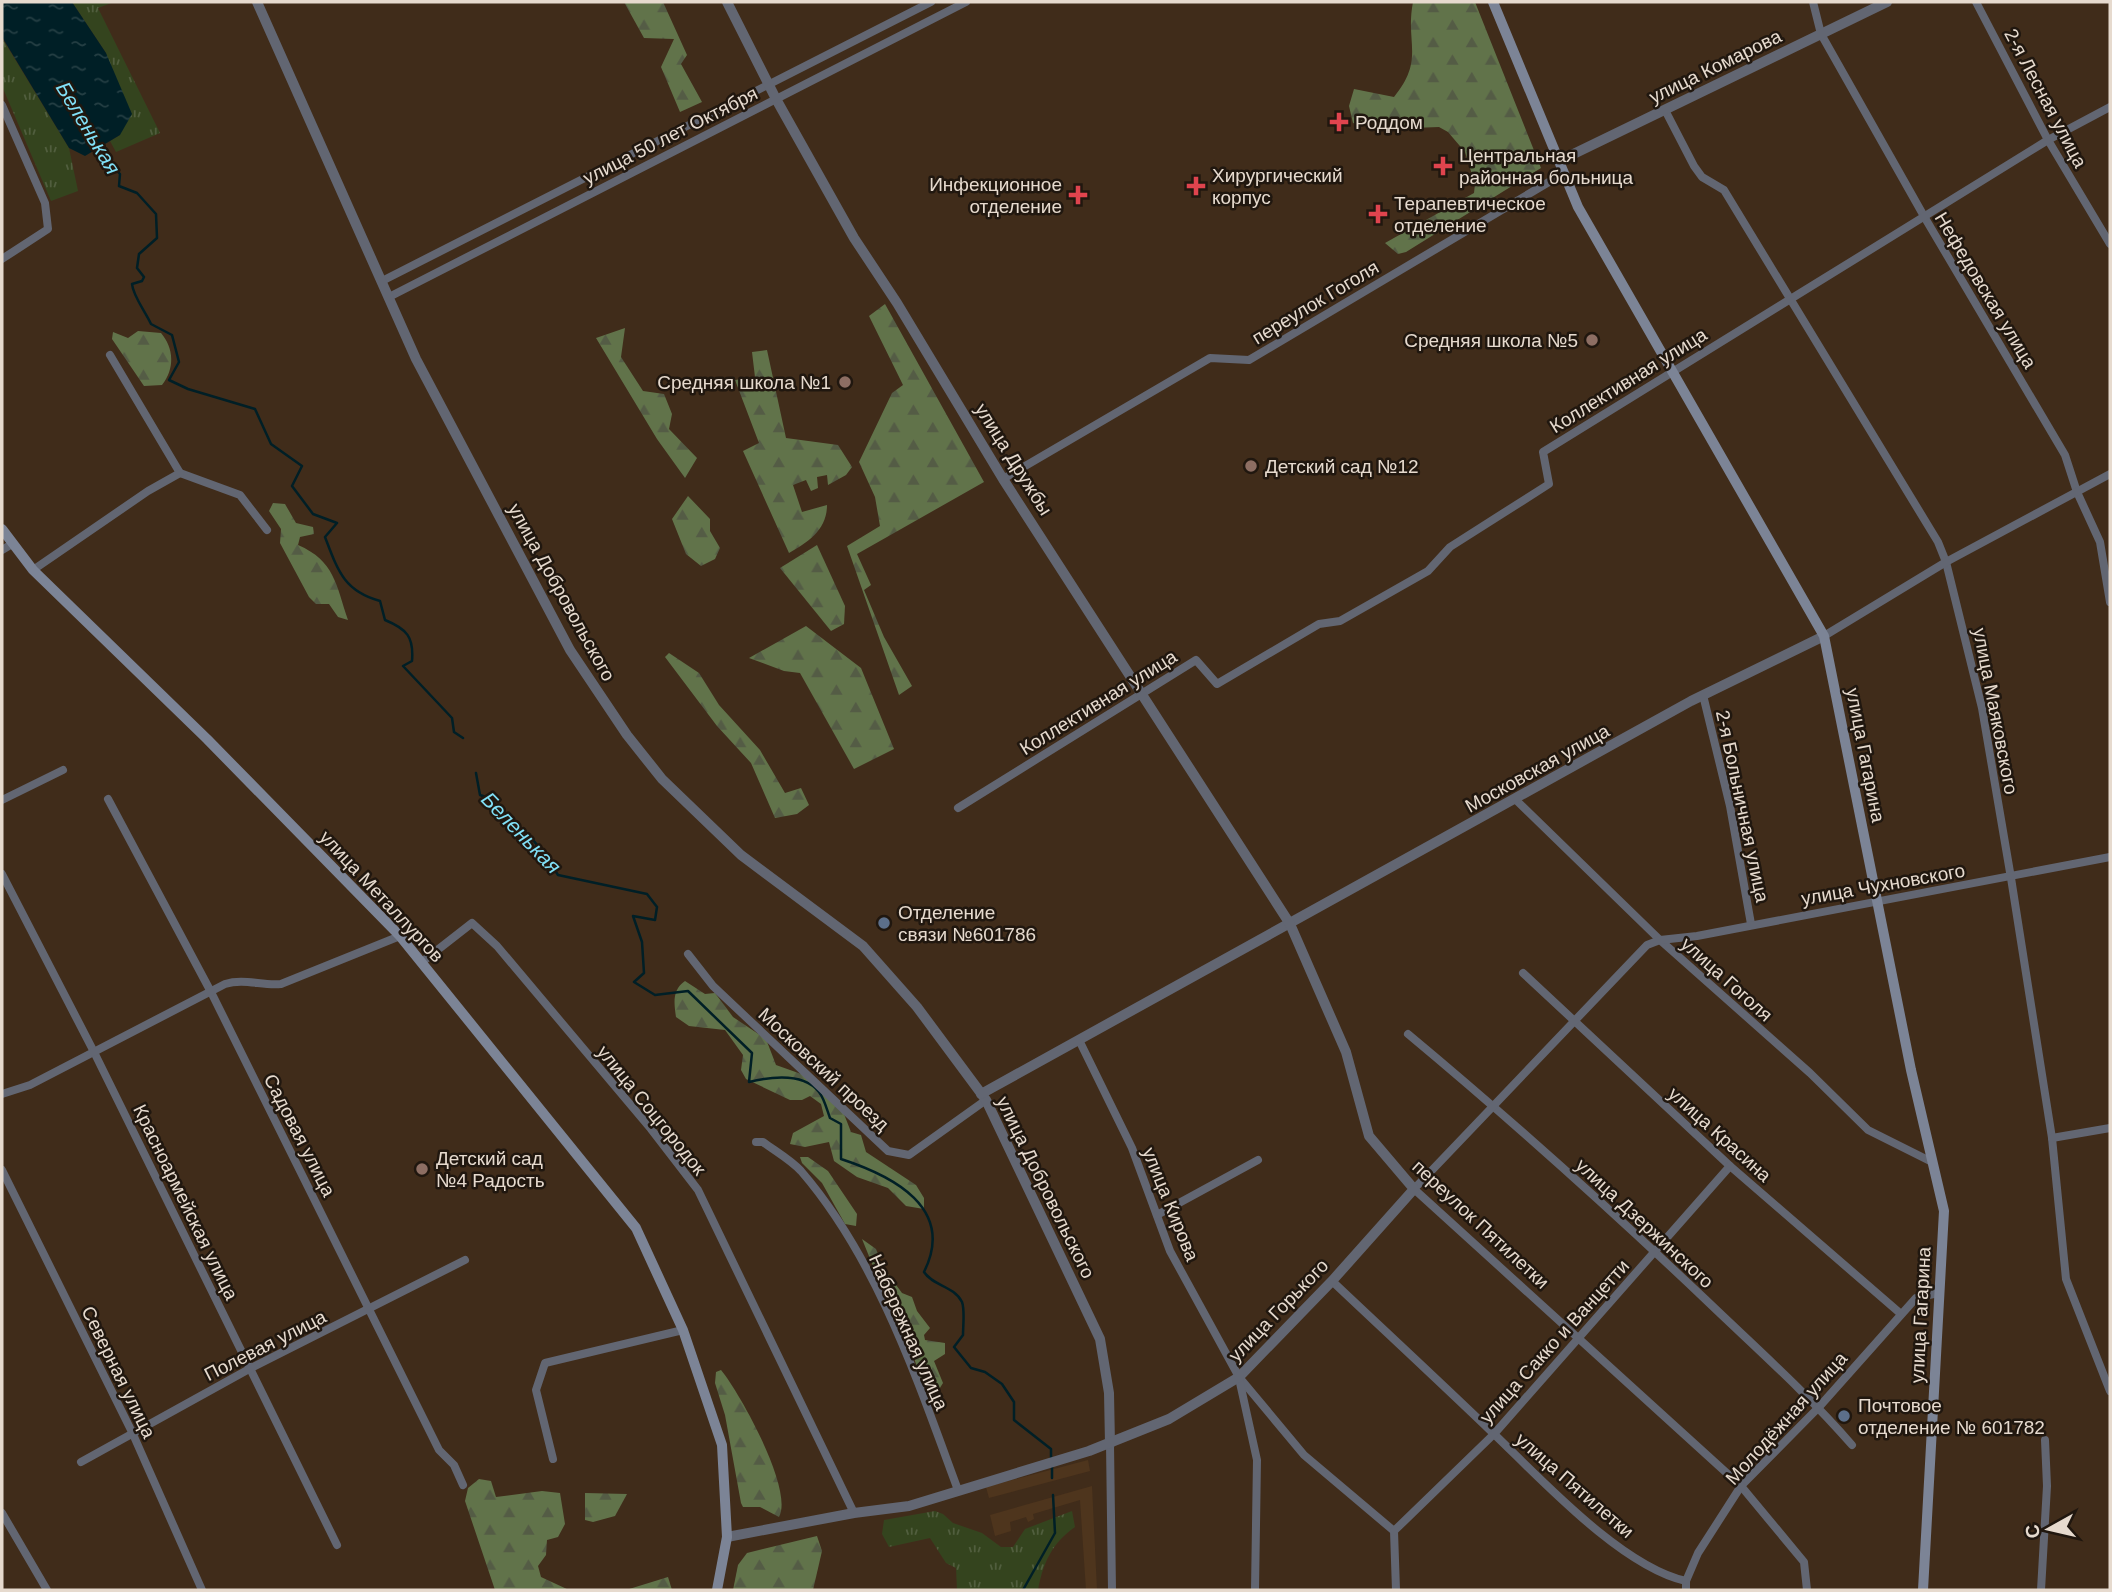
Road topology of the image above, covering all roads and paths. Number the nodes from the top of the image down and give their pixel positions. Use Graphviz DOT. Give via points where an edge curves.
graph roads {
  1 [pos="257,2"];
  2 [pos="727,2"];
  3 [pos="931,2"];
  4 [pos="966,2"];
  5 [pos="1493,2"];
  6 [pos="1813,2"];
  7 [pos="1887,2"];
  8 [pos="1976,2"];
  9 [pos="1821,34"];
  10 [pos="769,85"];
  11 [pos="776,99"];
  12 [pos="2,105"];
  13 [pos="2110,107"];
  14 [pos="1665,110"];
  15 [pos="2048,141"];
  16 [pos="1559,161"];
  17 [pos="1564,173"];
  18 [pos="1925,219"];
  19 [pos="2110,244"];
  20 [pos="2,259"];
  21 [pos="382,281"];
  22 [pos="389,297"];
  23 [pos="1792,299"];
  24 [pos="110,355"];
  25 [pos="1672,371"];
  26 [pos="180,474"];
  27 [pos="2110,474"];
  28 [pos="1003,479"];
  29 [pos="2077,492"];
  30 [pos="2,529"];
  31 [pos="267,530"];
  32 [pos="7,547"];
  33 [pos="1946,562"];
  34 [pos="33,570"];
  35 [pos="2110,602"];
  36 [pos="1824,636"];
  37 [pos="1140,694"];
  38 [pos="1703,695"];
  39 [pos="63,769"];
  40 [pos="108,799"];
  41 [pos="2,800"];
  42 [pos="1516,800"];
  43 [pos="958,808"];
  44 [pos="2110,857"];
  45 [pos="2,874"];
  46 [pos="2011,878"];
  47 [pos="1877,899"];
  48 [pos="1290,924"];
  49 [pos="1751,924"];
  50 [pos="400,936"];
  51 [pos="1660,940"];
  52 [pos="688,954"];
  53 [pos="422,962"];
  54 [pos="1523,973"];
  55 [pos="211,992"];
  56 [pos="1574,1021"];
  57 [pos="1408,1034"];
  58 [pos="1079,1040"];
  59 [pos="94,1052"];
  60 [pos="2,1094"];
  61 [pos="984,1097"];
  62 [pos="1494,1106"];
  63 [pos="2110,1128"];
  64 [pos="2052,1138"];
  65 [pos="756,1142"];
  66 [pos="1258,1160"];
  67 [pos="1932,1161"];
  68 [pos="1730,1166"];
  69 [pos="2,1170"];
  70 [pos="1414,1189"];
  71 [pos="1157,1215"];
  72 [pos="1655,1252"];
  73 [pos="465,1260"];
  74 [pos="1332,1281"];
  75 [pos="1938,1293"];
  76 [pos="370,1308"];
  77 [pos="1901,1314"];
  78 [pos="683,1330"];
  79 [pos="1578,1337"];
  80 [pos="251,1368"];
  81 [pos="1238,1377"];
  82 [pos="2110,1391"];
  83 [pos="1819,1407"];
  84 [pos="131,1432"];
  85 [pos="1494,1434"];
  86 [pos="2045,1440"];
  87 [pos="1110,1444"];
  88 [pos="1852,1445"];
  89 [pos="553,1459"];
  90 [pos="81,1462"];
  91 [pos="463,1485"];
  92 [pos="1741,1486"];
  93 [pos="958,1490"];
  94 [pos="2,1513"];
  95 [pos="854,1513"];
  96 [pos="1394,1531"];
  97 [pos="727,1537"];
  98 [pos="337,1545"];
  99 [pos="1686,1586"];
  100 [pos="47,1590"];
  101 [pos="202,1590"];
  102 [pos="717,1590"];
  103 [pos="1112,1590"];
  104 [pos="1255,1590"];
  105 [pos="1396,1590"];
  106 [pos="1807,1590"];
  107 [pos="1923,1590"];
  108 [pos="2041,1590"];
  1 -- 21 [label="street, улица Добровольского"];
  2 -- 10 [label="street, улица Дружбы"];
  3 -- 10 [label="street, улица 50 лет Октября"];
  4 -- 11 [label="street, улица 50 лет Октября"];
  5 -- 16 [label="main road, улица Гагарина"];
  6 -- 9 [label="street, Нефедовская улица"];
  7 -- 9 [label="street, улица Комарова"];
  8 -- 15 [label="street, 2-я Лесная улица"];
  9 -- 14 [label="street, улица Комарова"];
  9 -- 18 [label="street, Нефедовская улица"];
  10 -- 11 [label="street, улица Дружбы"];
  10 -- 21 [label="street, улица 50 лет Октября"];
  11 -- 22 [label="street, улица 50 лет Октября"];
  11 -- 28 [label="street, улица Дружбы" via="854,239"];
  12 -- 20 [label="street" via="45,203 48,229"];
  13 -- 15 [label="street, Коллективная улица"];
  14 -- 16 [label="street, улица Комарова"];
  14 -- 23 [label="street, улица Маяковского" via="1694,166 1702,177 1724,190"];
  15 -- 18 [label="street, Коллективная улица"];
  15 -- 19 [label="street, 2-я Лесная улица"];
  16 -- 17 [label="main road, улица Гагарина"];
  17 -- 25 [label="main road, улица Гагарина" via="1578,207"];
  17 -- 28 [label="street, переулок Гоголя" via="1249,360 1210,358"];
  18 -- 23 [label="street, Коллективная улица"];
  18 -- 29 [label="street, Нефедовская улица" via="2066,455"];
  21 -- 22 [label="street, улица Добровольского"];
  22 -- 61 [label="street, улица Добровольского" via="416,359 570,650 626,735 662,779 741,855 863,946 917,1007"];
  23 -- 25 [label="street, Коллективная улица"];
  23 -- 33 [label="street, улица Маяковского"];
  24 -- 26 [label="street"];
  25 -- 36 [label="main road, улица Гагарина"];
  25 -- 37 [label="street, Коллективная улица" via="1542,452 1549,484 1450,547 1428,571 1340,621 1319,624 1217,684 1196,660"];
  26 -- 31 [label="street" via="240,495"];
  26 -- 34 [label="street"];
  27 -- 29 [label="street, Московская улица"];
  28 -- 37 [label="street, улица Дружбы"];
  29 -- 33 [label="street, Московская улица"];
  29 -- 35 [label="street, Нефедовская улица" via="2100,542"];
  30 -- 32 [label="main road, улица Металлургов"];
  32 -- 34 [label="main road, улица Металлургов"];
  33 -- 36 [label="street, Московская улица"];
  33 -- 46 [label="street, улица Маяковского" via="1982,708"];
  34 -- 50 [label="main road, улица Металлургов" via="208,739"];
  36 -- 38 [label="street, Московская улица"];
  36 -- 47 [label="main road, улица Гагарина"];
  37 -- 43 [label="street, Коллективная улица"];
  37 -- 48 [label="street, улица Дружбы"];
  38 -- 42 [label="street, Московская улица"];
  38 -- 49 [label="street, 2-я Больничная улица" via="1730,806"];
  39 -- 41 [label="street"];
  40 -- 55 [label="street, Садовая улица"];
  42 -- 48 [label="street, Московская улица"];
  42 -- 51 [label="street, улица Гоголя"];
  44 -- 46 [label="street, улица Чухновского"];
  45 -- 59 [label="street, Красноармейская улица"];
  46 -- 47 [label="street, улица Чухновского"];
  46 -- 64 [label="street, улица Маяковского"];
  47 -- 49 [label="street, улица Чухновского"];
  47 -- 67 [label="main road, улица Гагарина"];
  48 -- 58 [label="street, Московская улица"];
  48 -- 70 [label="street, переулок Пятилетки" via="1346,1052 1369,1136"];
  49 -- 51 [label="street, улица Чухновского"];
  50 -- 53 [label="main road, улица Металлургов"];
  50 -- 55 [label="street" via="281,984 264,986 237,980"];
  51 -- 56 [label="street, улица Горького" via="1647,945"];
  51 -- 67 [label="street, улица Гоголя" via="1868,1130"];
  52 -- 61 [label="street, Московский проезд" via="713,986 888,1151 909,1155"];
  53 -- 78 [label="main road, улица Металлургов" via="636,1228"];
  53 -- 95 [label="street, улица Соцгородок" via="472,923 497,946 651,1129 698,1190"];
  54 -- 56 [label="street, улица Красина"];
  55 -- 59 [label="street"];
  55 -- 76 [label="street, Садовая улица"];
  56 -- 62 [label="street, улица Горького"];
  56 -- 68 [label="street, улица Красина"];
  57 -- 62 [label="street, улица Дзержинского"];
  58 -- 61 [label="street, Московская улица"];
  58 -- 71 [label="street, улица Кирова" via="1132,1148"];
  59 -- 60 [label="street"];
  59 -- 80 [label="street, Красноармейская улица"];
  61 -- 87 [label="street, улица Добровольского" via="1100,1339 1109,1394"];
  62 -- 70 [label="street, улица Горького"];
  62 -- 72 [label="street, улица Дзержинского"];
  63 -- 64 [label="street"];
  64 -- 82 [label="street, улица Маяковского" via="2066,1279"];
  65 -- 93 [label="street, Набережная улица" via="763,1142 799,1169 831,1210 875,1288"];
  66 -- 71 [label="street"];
  67 -- 75 [label="main road, улица Гагарина" via="1944,1212"];
  68 -- 72 [label="street, улица Сакко и Ванцетти"];
  68 -- 77 [label="street, улица Красина"];
  69 -- 84 [label="street, Северная улица"];
  70 -- 74 [label="street, улица Горького"];
  70 -- 79 [label="street, переулок Пятилетки"];
  71 -- 81 [label="street, улица Кирова" via="1170,1251"];
  72 -- 79 [label="street, улица Сакко и Ванцетти"];
  72 -- 83 [label="street, улица Дзержинского"];
  73 -- 76 [label="street, Полевая улица"];
  74 -- 81 [label="street, улица Горького"];
  74 -- 85 [label="street, улица Пятилетки"];
  75 -- 77 [label="street, Молодёжная улица" via="1916,1298"];
  75 -- 107 [label="main road, улица Гагарина"];
  76 -- 80 [label="street, Полевая улица"];
  76 -- 91 [label="street, Садовая улица" via="439,1450 454,1465"];
  77 -- 83 [label="street, Молодёжная улица"];
  78 -- 89 [label="street" via="544,1363 536,1390"];
  78 -- 97 [label="main road, улица Металлургов" via="722,1445"];
  79 -- 85 [label="street, улица Сакко и Ванцетти"];
  79 -- 92 [label="street, переулок Пятилетки"];
  80 -- 84 [label="street, Полевая улица"];
  80 -- 98 [label="street, Красноармейская улица"];
  81 -- 87 [label="street, улица Горького" via="1170,1419"];
  81 -- 96 [label="street" via="1304,1455"];
  81 -- 104 [label="street" via="1257,1460"];
  83 -- 88 [label="street, улица Дзержинского"];
  83 -- 92 [label="street, Молодёжная улица"];
  84 -- 90 [label="street, Полевая улица"];
  84 -- 101 [label="street, Северная улица"];
  85 -- 96 [label="street, улица Сакко и Ванцетти"];
  85 -- 99 [label="street, улица Пятилетки" via="1624,1550"];
  86 -- 108 [label="street"];
  87 -- 93 [label="street, улица Горького"];
  87 -- 103 [label="street"];
  92 -- 99 [label="street, Молодёжная улица" via="1698,1553"];
  92 -- 106 [label="street, переулок Пятилетки" via="1804,1562"];
  93 -- 95 [label="street, улица Горького" via="909,1506"];
  94 -- 100 [label="street"];
  95 -- 97 [label="street, улица Горького"];
  96 -- 105 [label="street"];
  97 -- 102 [label="main road, улица Металлургов"];
}
